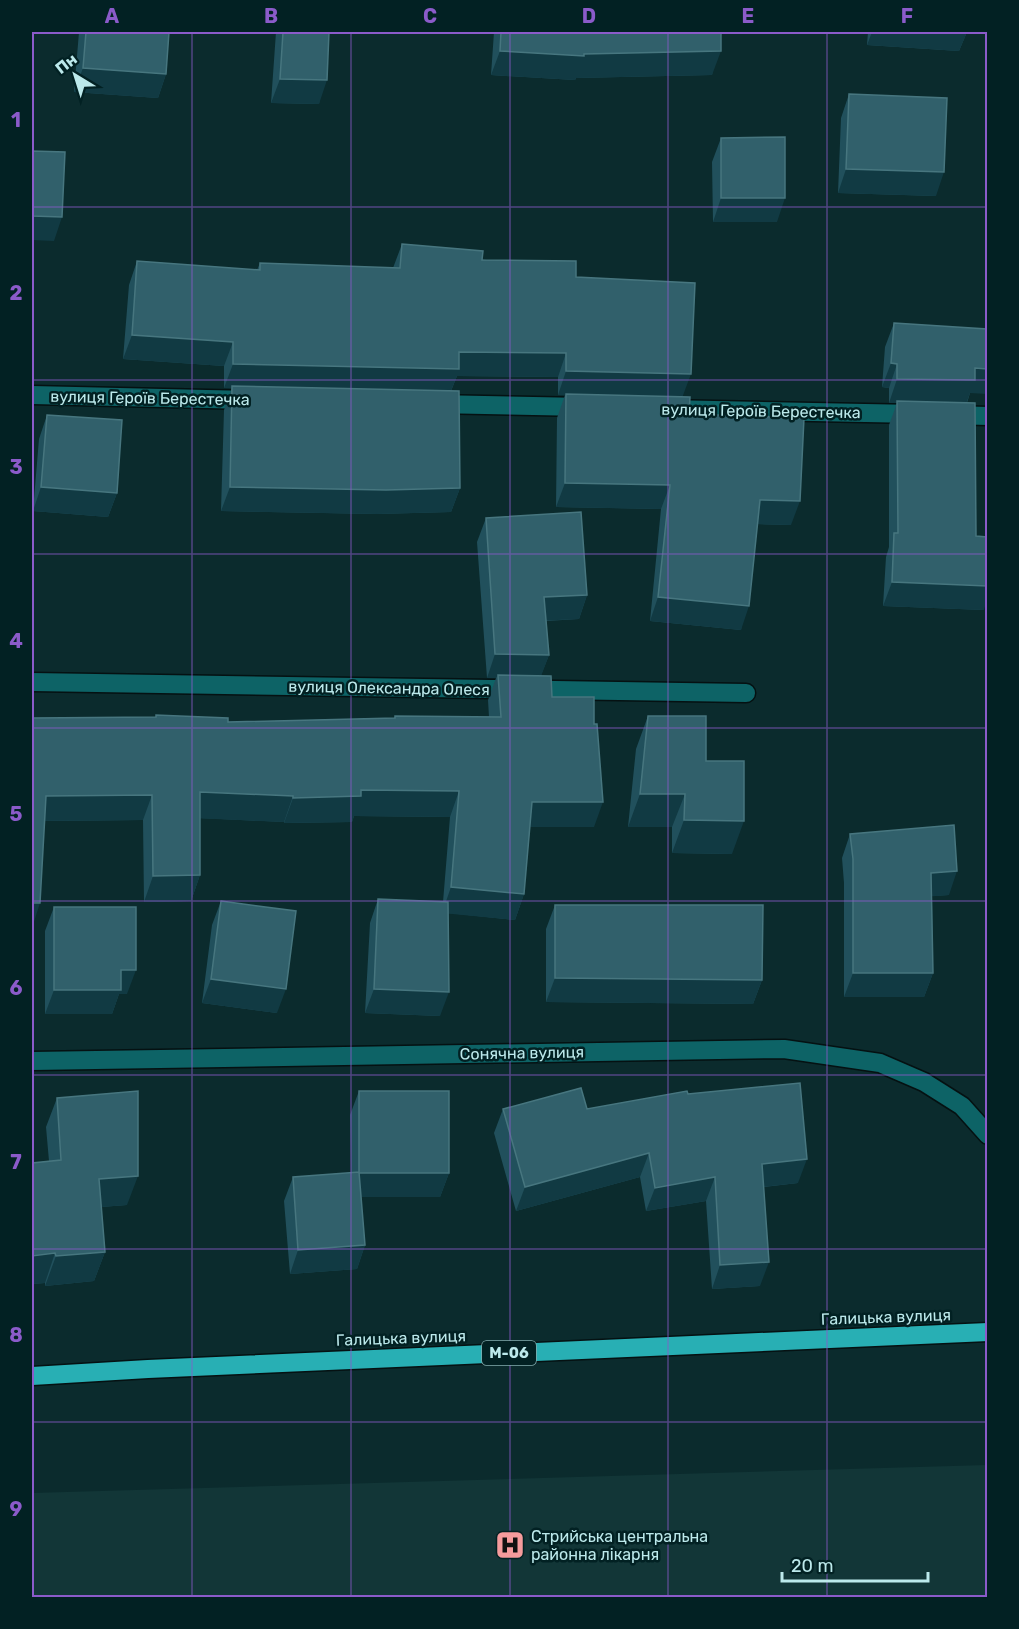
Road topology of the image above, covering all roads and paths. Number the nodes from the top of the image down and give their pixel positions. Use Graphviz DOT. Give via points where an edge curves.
graph roads {
  1 [pos="32,395"];
  2 [pos="270,400"];
  3 [pos="414,404"];
  4 [pos="605,408"];
  5 [pos="653,409"];
  6 [pos="987,416"];
  7 [pos="32,682"];
  8 [pos="746,693"];
  9 [pos="32,1061"];
  10 [pos="987,1135"];
  11 [pos="987,1332"];
  12 [pos="32,1376"];
  1 -- 2 [label="street, вулиця Героїв Берестечка"];
  3 -- 4 [label="street"];
  5 -- 6 [label="street, вулиця Героїв Берестечка"];
  7 -- 8 [label="street, вулиця Олександра Олеся"];
  9 -- 10 [label="street, Сонячна вулиця" via="784,1049 880,1063 924,1082 962,1106"];
  11 -- 12 [label="highway, Галицька вулиця / М-06"];
}
